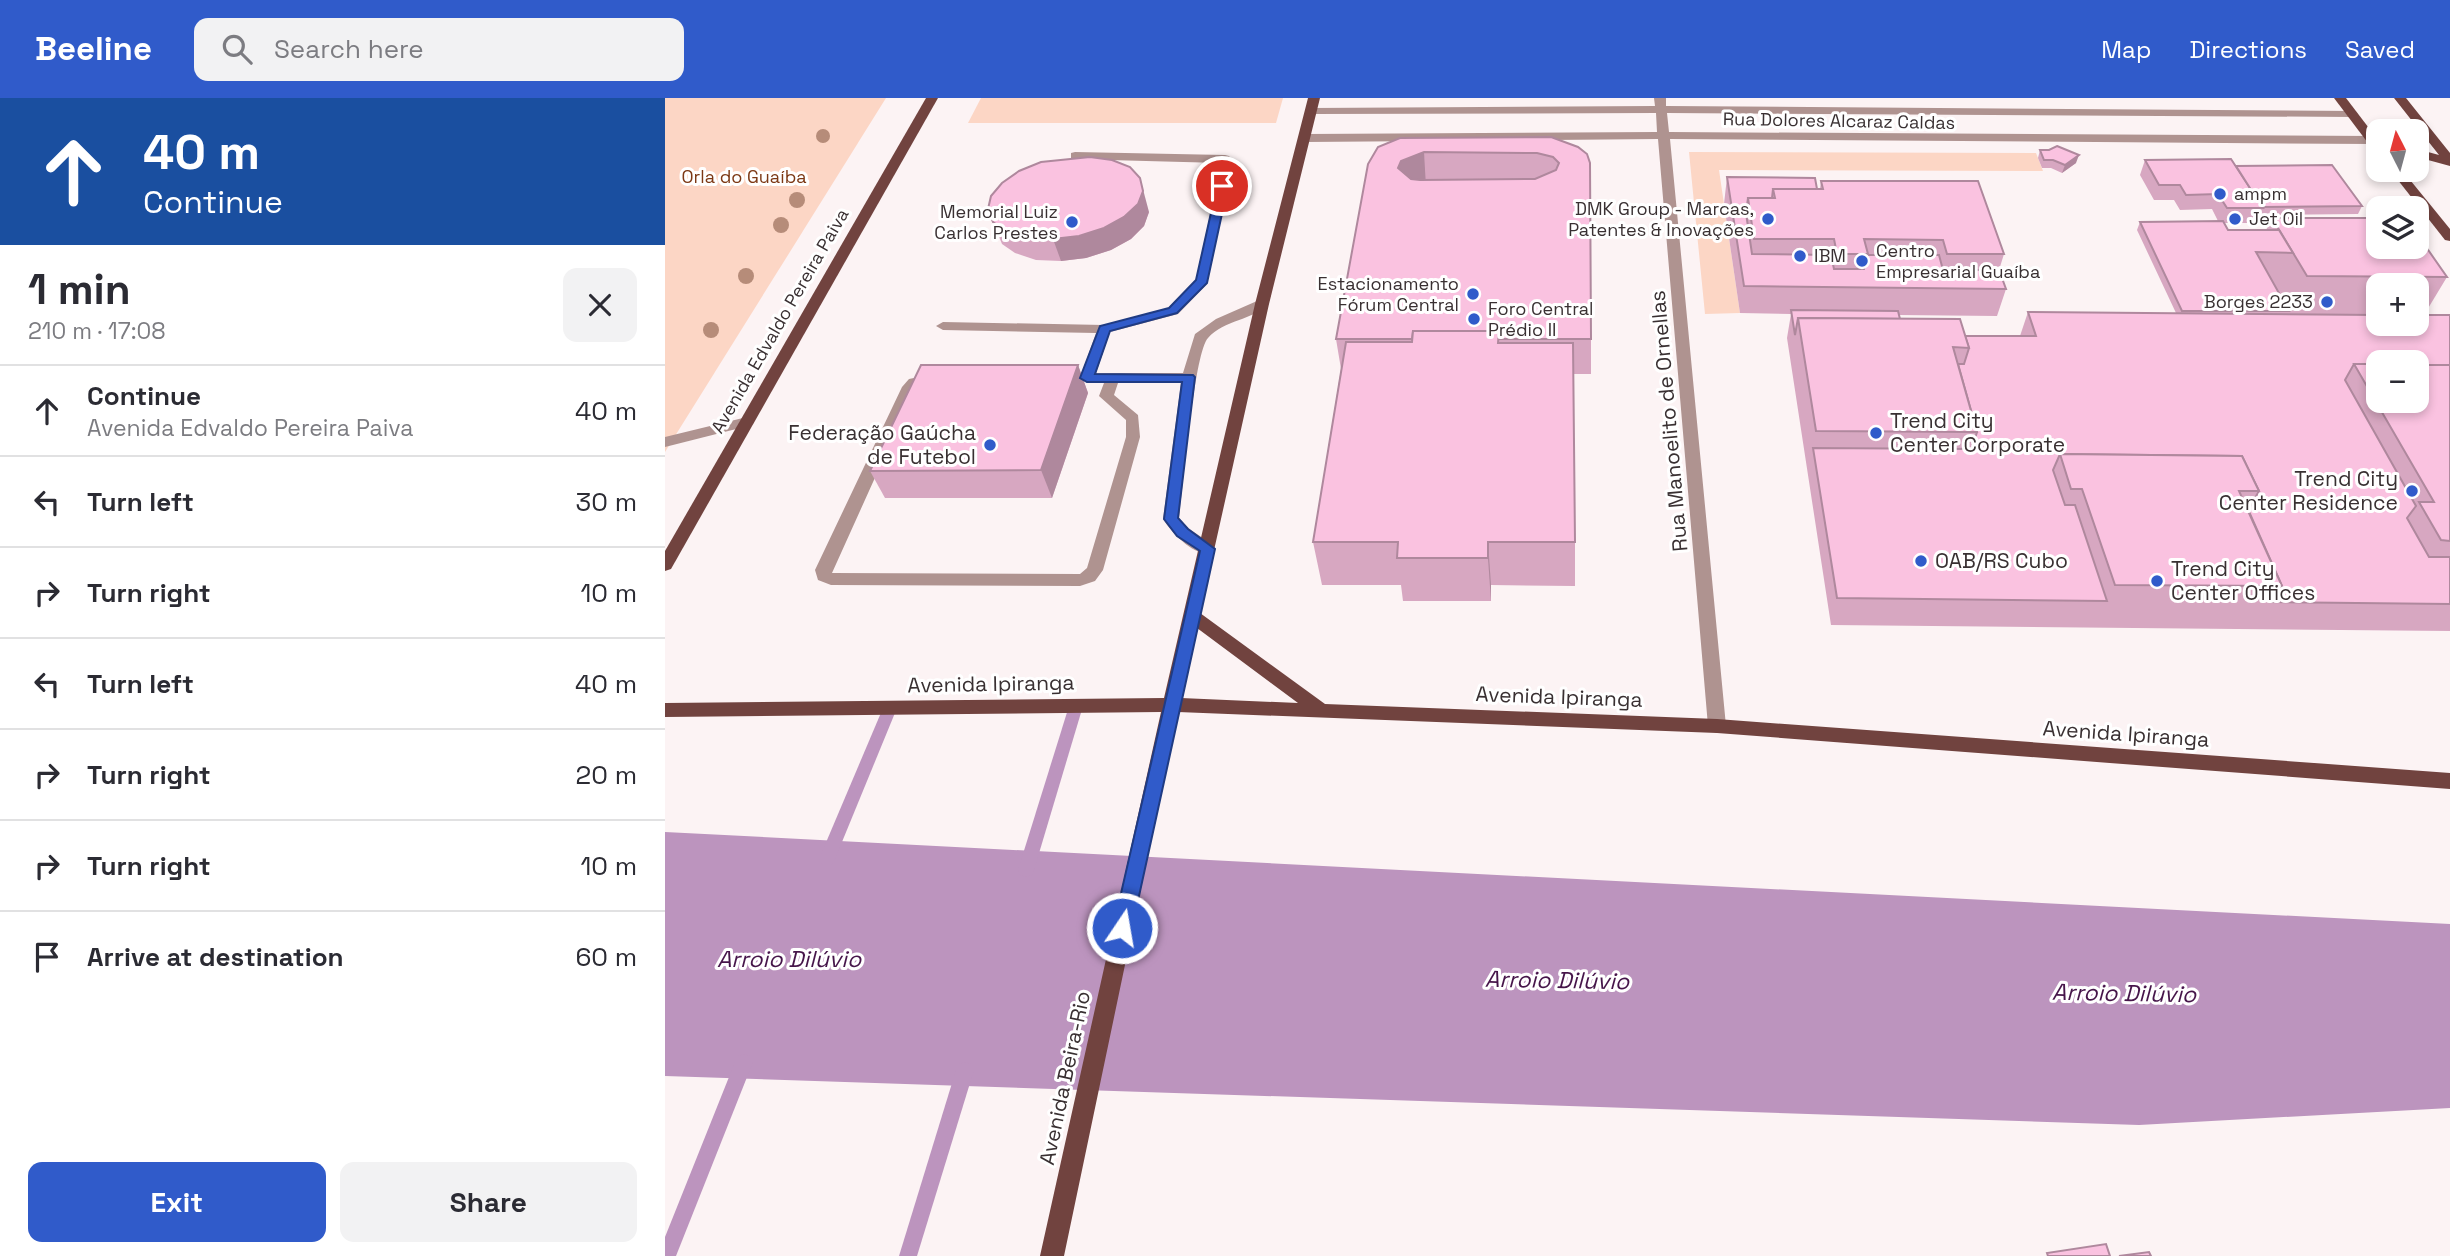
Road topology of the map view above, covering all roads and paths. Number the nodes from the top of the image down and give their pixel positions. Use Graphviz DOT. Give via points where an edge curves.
graph roads {
  1 [pos="932,98"];
  2 [pos="1660,98"];
  3 [pos="1817,98"];
  4 [pos="1855,98"];
  5 [pos="1977,98"];
  6 [pos="2340,98"];
  7 [pos="2400,98"];
  8 [pos="1312,105"];
  9 [pos="1553,109"];
  10 [pos="1661,111"];
  11 [pos="1820,113"];
  12 [pos="1860,113"];
  13 [pos="1983,114"];
  14 [pos="2352,114"];
  15 [pos="2366,131"];
  16 [pos="1552,135"];
  17 [pos="1663,136"];
  18 [pos="1306,138"];
  19 [pos="1993,140"];
  20 [pos="2366,143"];
  21 [pos="1075,156"];
  22 [pos="2429,156"];
  23 [pos="2450,162"];
  24 [pos="2406,182"];
  25 [pos="2450,237"];
  26 [pos="1262,304"];
  27 [pos="943,326"];
  28 [pos="1104,329"];
  29 [pos="1189,377"];
  30 [pos="1113,378"];
  31 [pos="950,379"];
  32 [pos="747,422"];
  33 [pos="665,442"];
  34 [pos="1207,549"];
  35 [pos="665,565"];
  36 [pos="1192,616"];
  37 [pos="1171,705"];
  38 [pos="665,710"];
  39 [pos="1322,711"];
  40 [pos="1717,726"];
  41 [pos="2450,780"];
  42 [pos="1052,1256"];
  1 -- 32 [label="main road, Avenida Edvaldo Pereira Paiva"];
  2 -- 10 [label="street, Rua Manoelito de Ornellas"];
  3 -- 11 [label="street"];
  4 -- 12 [label="street"];
  5 -- 13 [label="street"];
  6 -- 14 [label="main road"];
  7 -- 23 [label="main road"];
  8 -- 9 [label="street, Rua Dolores Alcaraz Caldas"];
  8 -- 18 [label="main road"];
  9 -- 10 [label="street, Rua Dolores Alcaraz Caldas"];
  9 -- 16 [label="street"];
  10 -- 11 [label="street, Rua Dolores Alcaraz Caldas"];
  10 -- 17 [label="street, Rua Manoelito de Ornellas"];
  11 -- 12 [label="street, Rua Dolores Alcaraz Caldas"];
  12 -- 13 [label="street, Rua Dolores Alcaraz Caldas"];
  13 -- 14 [label="street, Rua Dolores Alcaraz Caldas"];
  13 -- 19 [label="street"];
  14 -- 15 [label="main road"];
  16 -- 17 [label="street, Rua Dolores Alcaraz Caldas"];
  16 -- 18 [label="street, Rua Dolores Alcaraz Caldas"];
  17 -- 19 [label="street, Rua Dolores Alcaraz Caldas"];
  17 -- 40 [label="street, Rua Manoelito de Ornellas"];
  18 -- 26 [label="main road"];
  19 -- 20 [label="street, Rua Dolores Alcaraz Caldas"];
  21 -- 28 [label="street" via="1220,158 1227,163 1202,281 1173,311"];
  22 -- 23 [label="main road"];
  24 -- 25 [label="main road"];
  26 -- 29 [label="street" via="1200,337"];
  26 -- 34 [label="main road"];
  27 -- 28 [label="street"];
  28 -- 30 [label="street" via="1080,378"];
  29 -- 30 [label="street"];
  29 -- 34 [label="street" via="1171,519"];
  30 -- 31 [label="street" via="1106,396 1133,418 1133,437 1095,570 1089,577 824,576 909,387 923,380"];
  32 -- 33 [label="street"];
  32 -- 35 [label="main road, Avenida Edvaldo Pereira Paiva"];
  34 -- 36 [label="main road"];
  36 -- 37 [label="main road"];
  36 -- 39 [label="main road"];
  37 -- 38 [label="main road, Avenida Ipiranga"];
  37 -- 39 [label="main road, Avenida Ipiranga"];
  37 -- 42 [label="main road, Avenida Beira-Rio"];
  39 -- 40 [label="main road, Avenida Ipiranga"];
  40 -- 41 [label="main road, Avenida Ipiranga"];
}
